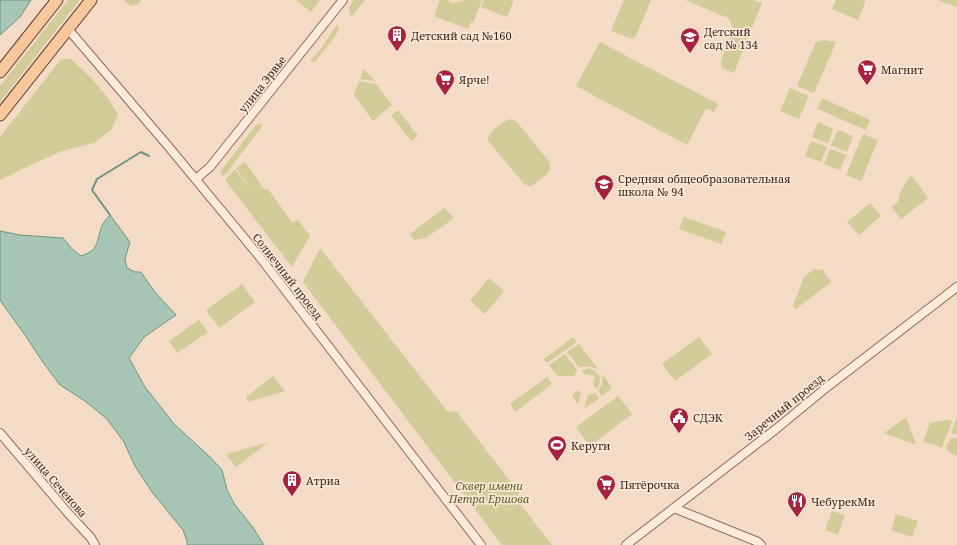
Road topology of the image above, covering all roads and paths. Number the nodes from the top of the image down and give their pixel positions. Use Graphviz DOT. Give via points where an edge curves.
graph roads {
  1 [pos="57,0"];
  2 [pos="90,0"];
  3 [pos="343,0"];
  4 [pos="68,29"];
  5 [pos="0,72"];
  6 [pos="0,115"];
  7 [pos="196,179"];
  8 [pos="957,287"];
  9 [pos="0,433"];
  10 [pos="674,508"];
  11 [pos="95,545"];
  12 [pos="481,545"];
  13 [pos="626,545"];
  14 [pos="761,545"];
  1 -- 5 [label="main road"];
  2 -- 4 [label="main road"];
  3 -- 7 [label="street, улица Эрвье" via="210,167"];
  4 -- 6 [label="main road"];
  4 -- 7 [label="street, Солнечный проезд"];
  7 -- 12 [label="street, Солнечный проезд" via="264,261"];
  8 -- 10 [label="street, Заречный проезд"];
  9 -- 11 [label="street, улица Сеченова"];
  10 -- 13 [label="street, Заречный проезд"];
  10 -- 14 [label="street"];
}
